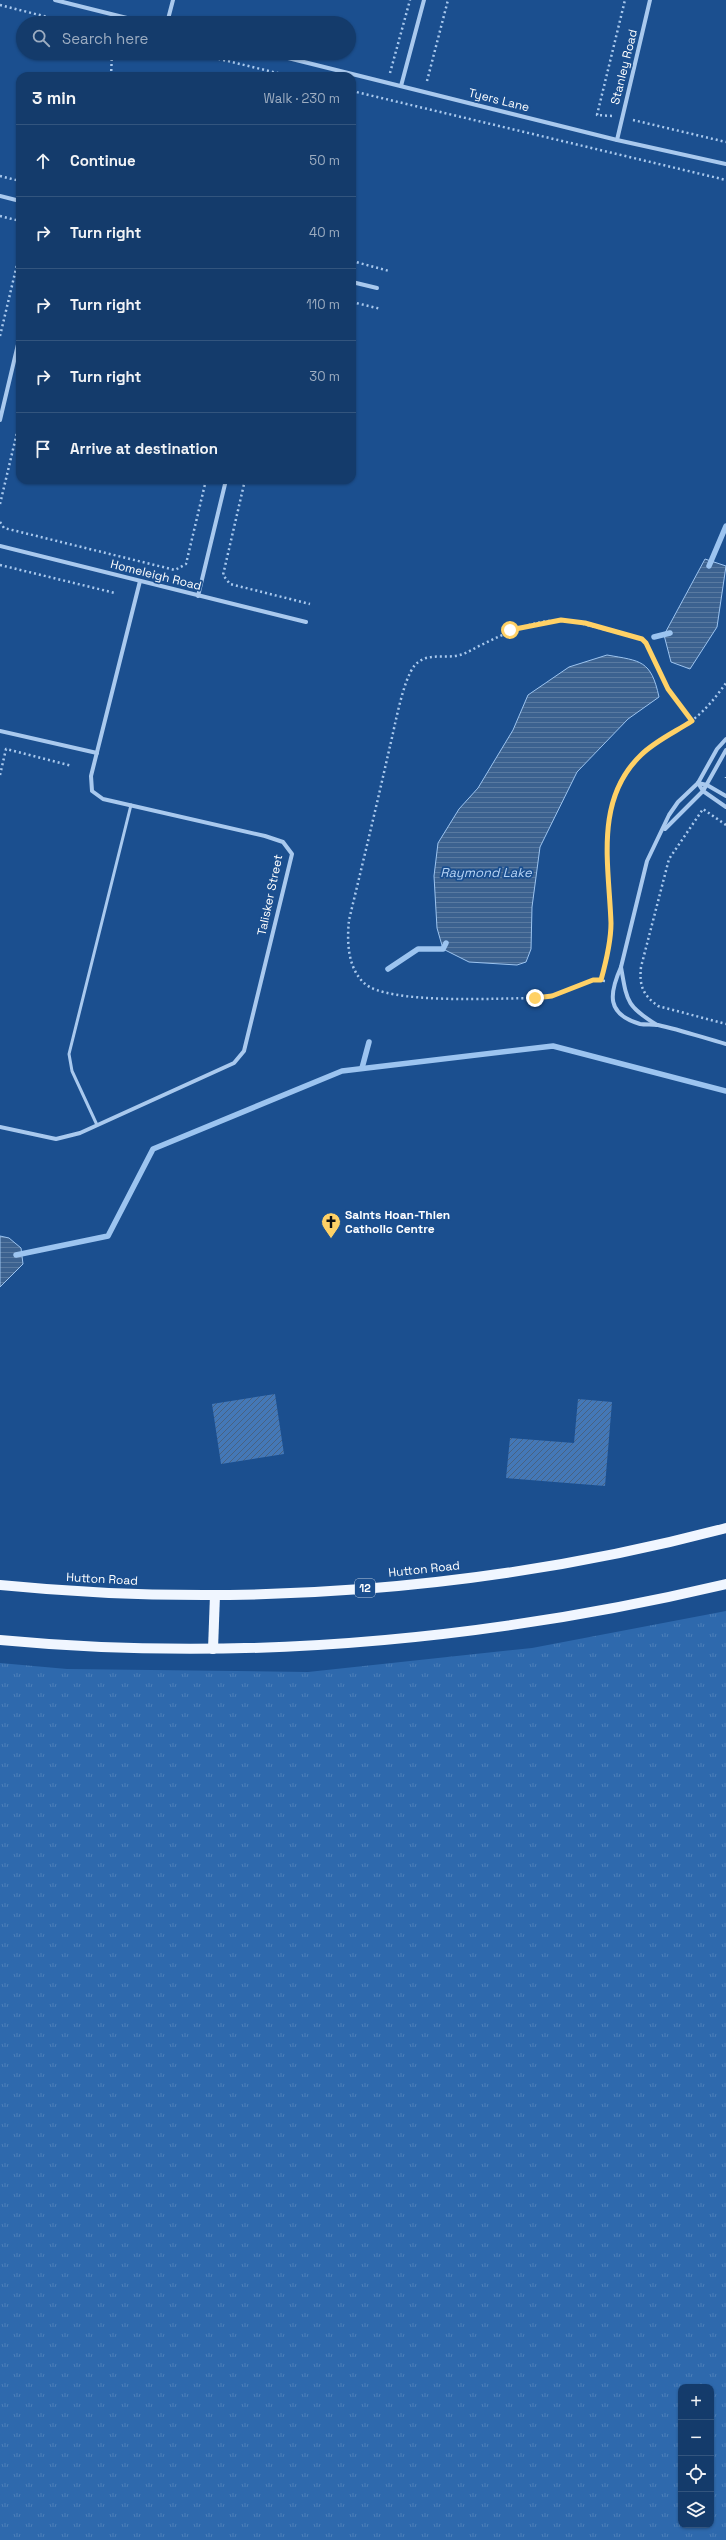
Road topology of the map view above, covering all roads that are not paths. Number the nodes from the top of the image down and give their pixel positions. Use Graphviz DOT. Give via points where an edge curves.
graph roads {
  1 [pos="55,0"];
  2 [pos="173,0"];
  3 [pos="424,0"];
  4 [pos="650,0"];
  5 [pos="119,16"];
  6 [pos="169,16"];
  7 [pos="296,60"];
  8 [pos="344,72"];
  9 [pos="356,75"];
  10 [pos="401,86"];
  11 [pos="616,140"];
  12 [pos="726,164"];
  13 [pos="0,196"];
  14 [pos="16,200"];
  15 [pos="356,283"];
  16 [pos="377,288"];
  17 [pos="16,353"];
  18 [pos="0,420"];
  19 [pos="225,484"];
  20 [pos="0,546"];
  21 [pos="140,581"];
  22 [pos="198,596"];
  23 [pos="306,622"];
  24 [pos="0,731"];
  25 [pos="726,739"];
  26 [pos="726,750"];
  27 [pos="97,753"];
  28 [pos="698,783"];
  29 [pos="707,785"];
  30 [pos="703,790"];
  31 [pos="726,796"];
  32 [pos="131,805"];
  33 [pos="726,807"];
  34 [pos="663,831"];
  35 [pos="621,967"];
  36 [pos="657,1025"];
  37 [pos="726,1044"];
  38 [pos="97,1125"];
  39 [pos="0,1127"];
  40 [pos="726,1528"];
  41 [pos="726,1584"];
  42 [pos="0,1585"];
  43 [pos="215,1594"];
  44 [pos="0,1640"];
  45 [pos="213,1649"];
  1 -- 5 [label="street"];
  2 -- 6 [label="street"];
  3 -- 10 [label="street"];
  4 -- 11 [label="street, Stanley Road"];
  7 -- 8 [label="street, Tyers Lane"];
  9 -- 10 [label="street, Tyers Lane"];
  10 -- 11 [label="street, Tyers Lane"];
  11 -- 12 [label="street, Tyers Lane"];
  13 -- 14 [label="street"];
  15 -- 16 [label="street"];
  17 -- 18 [label="street"];
  19 -- 22 [label="street"];
  20 -- 21 [label="street, Homeleigh Road"];
  21 -- 22 [label="street, Homeleigh Road"];
  21 -- 27 [label="street, Talisker Street"];
  22 -- 23 [label="street, Homeleigh Road"];
  24 -- 27 [label="street"];
  25 -- 28 [label="street" via="717,749"];
  26 -- 29 [label="street"];
  27 -- 32 [label="street, Talisker Street" via="91,776 92,791 103,799"];
  28 -- 29 [label="street"];
  28 -- 30 [label="street"];
  28 -- 34 [label="street" via="678,802"];
  29 -- 30 [label="street"];
  29 -- 31 [label="street"];
  30 -- 33 [label="street"];
  30 -- 34 [label="street"];
  32 -- 38 [label="lane" via="69,1054 72,1071"];
  32 -- 38 [label="street, Talisker Street" via="265,836 283,842 292,854 244,1051 234,1063"];
  34 -- 35 [label="street" via="647,861"];
  35 -- 36 [label="street" via="631,1007"];
  35 -- 36 [label="street" via="613,983 612,995 618,1011 626,1018 641,1024"];
  36 -- 37 [label="street"];
  38 -- 39 [label="street, Talisker Street" via="56,1138"];
  40 -- 43 [label="main road, Hutton Road / 12" via="646,1548 510,1572 386,1586"];
  41 -- 45 [label="main road" via="599,1612 440,1636 366,1643"];
  42 -- 43 [label="main road, Hutton Road / 12" via="102,1592"];
  43 -- 45 [label="main road"];
  44 -- 45 [label="main road" via="97,1647"];
}
